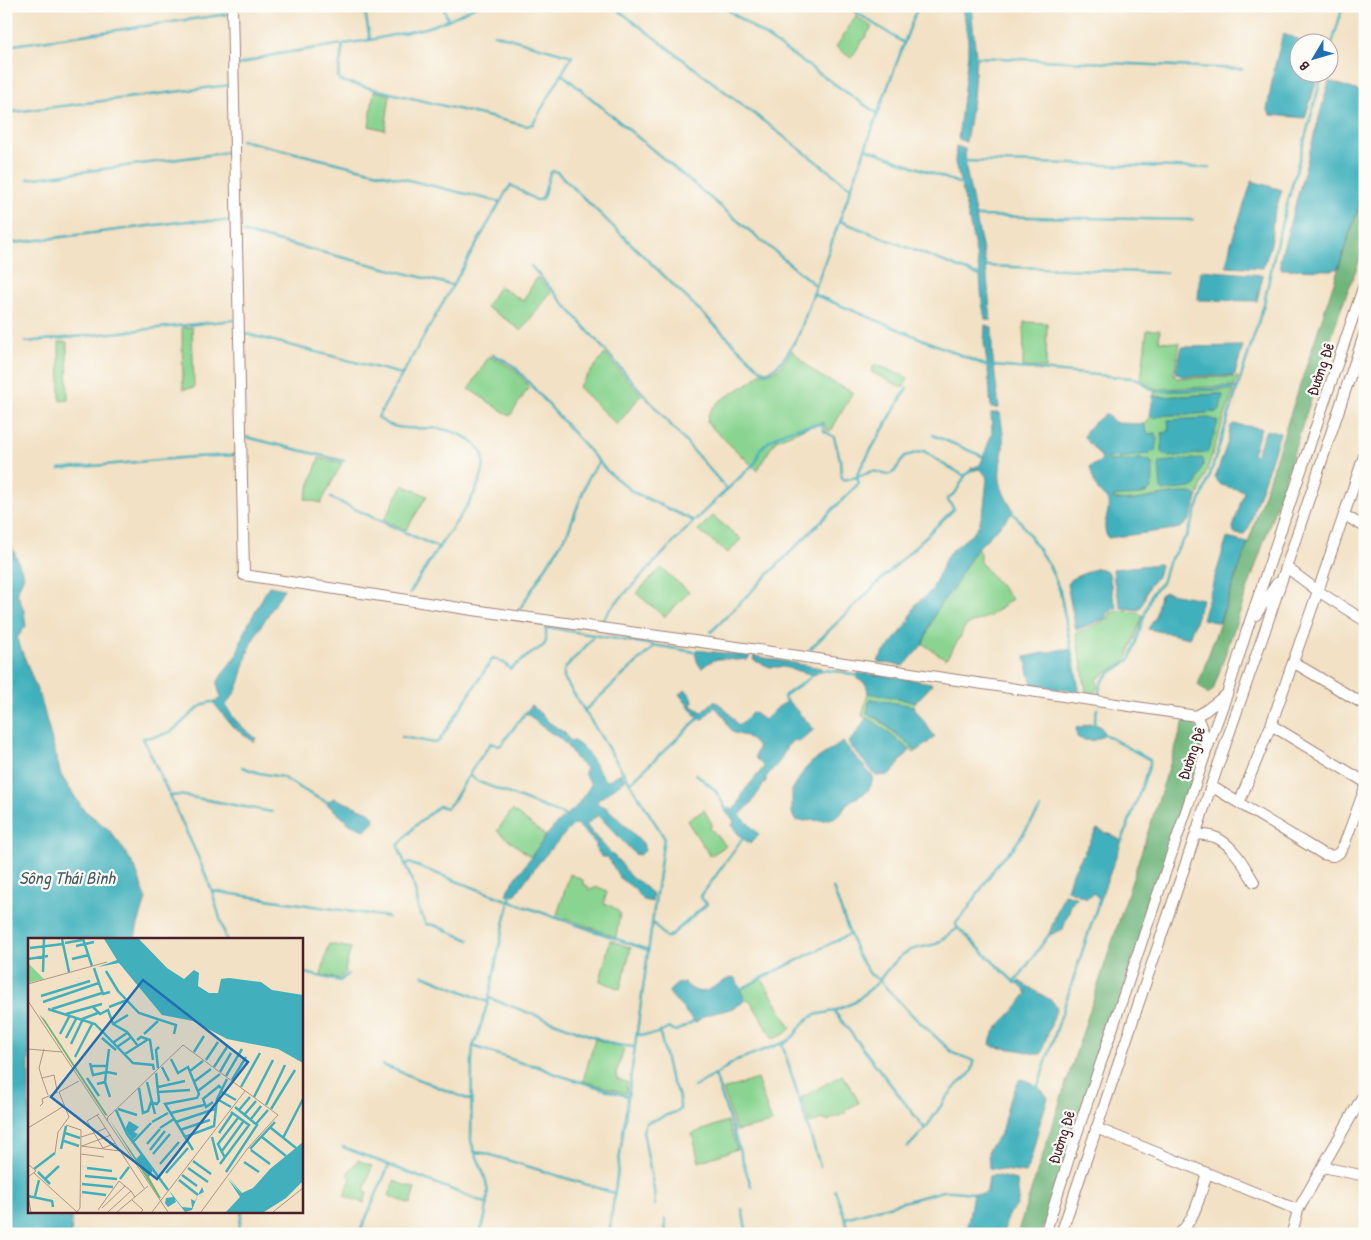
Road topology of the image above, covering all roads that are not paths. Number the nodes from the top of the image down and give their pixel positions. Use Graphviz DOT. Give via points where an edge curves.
graph roads {
  1 [pos="232,6"];
  2 [pos="1365,282"];
  3 [pos="1365,332"];
  4 [pos="1365,453"];
  5 [pos="1344,515"];
  6 [pos="1365,527"];
  7 [pos="1286,567"];
  8 [pos="1318,591"];
  9 [pos="1365,621"];
  10 [pos="1247,630"];
  11 [pos="1293,662"];
  12 [pos="1227,694"];
  13 [pos="1365,705"];
  14 [pos="1196,716"];
  15 [pos="1271,725"];
  16 [pos="1206,752"];
  17 [pos="1365,782"];
  18 [pos="1211,786"];
  19 [pos="1365,788"];
  20 [pos="1239,803"];
  21 [pos="1196,834"];
  22 [pos="1254,882"];
  23 [pos="1094,1083"];
  24 [pos="1365,1093"];
  25 [pos="1097,1126"];
  26 [pos="1074,1142"];
  27 [pos="1323,1167"];
  28 [pos="1207,1173"];
  29 [pos="1365,1176"];
  30 [pos="1298,1210"];
  31 [pos="1293,1233"];
  32 [pos="1045,1234"];
  33 [pos="1061,1234"];
  34 [pos="1179,1234"];
  1 -- 14 [label="street" via="244,575"];
  2 -- 10 [label="street, Đường Đê"];
  3 -- 7 [label="street, Đường Đê"];
  4 -- 5 [label="street"];
  5 -- 6 [label="street"];
  5 -- 8 [label="street"];
  7 -- 8 [label="street"];
  7 -- 10 [label="street"];
  7 -- 18 [label="street, Đường Đê"];
  8 -- 9 [label="street"];
  8 -- 11 [label="street"];
  10 -- 12 [label="street, Đường Đê"];
  11 -- 13 [label="street"];
  11 -- 15 [label="street"];
  12 -- 14 [label="street"];
  12 -- 16 [label="street, Đường Đê"];
  14 -- 16 [label="street" via="1206,740"];
  15 -- 17 [label="street"];
  15 -- 20 [label="street"];
  16 -- 23 [label="street, Đường Đê"];
  18 -- 20 [label="street"];
  18 -- 21 [label="street, Đường Đê"];
  19 -- 20 [label="street" via="1344,845 1333,856 1322,854"];
  21 -- 22 [label="street" via="1209,835 1227,845"];
  21 -- 25 [label="street, Đường Đê"];
  23 -- 25 [label="street" via="1090,1107"];
  23 -- 26 [label="street, Đường Đê"];
  24 -- 27 [label="street"];
  25 -- 26 [label="street"];
  25 -- 28 [label="street"];
  25 -- 33 [label="street, Đường Đê"];
  26 -- 32 [label="street, Đường Đê"];
  27 -- 29 [label="street"];
  27 -- 30 [label="street"];
  28 -- 30 [label="street"];
  28 -- 34 [label="street" via="1193,1216"];
  30 -- 31 [label="street"];
}
